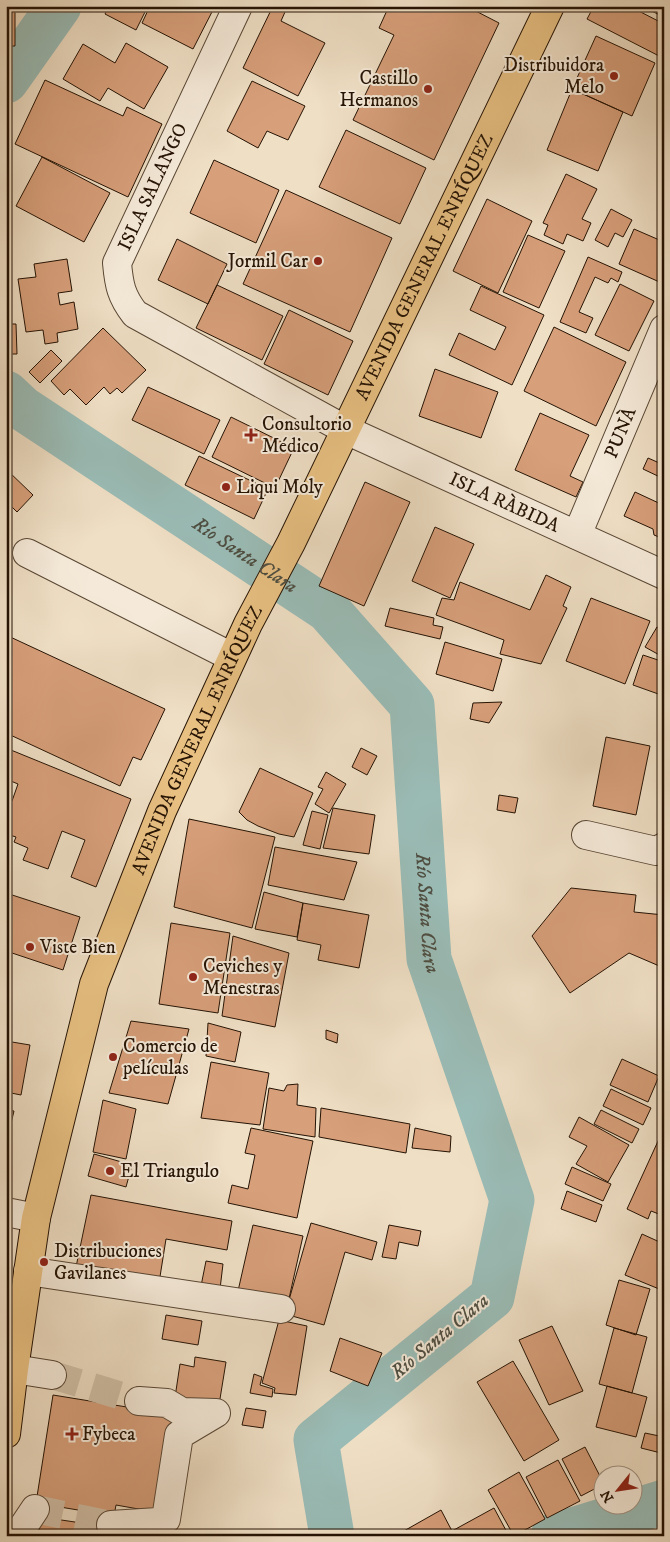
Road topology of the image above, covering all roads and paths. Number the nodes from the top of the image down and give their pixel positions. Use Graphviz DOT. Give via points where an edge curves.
graph roads {
  1 [pos="238,6"];
  2 [pos="550,6"];
  3 [pos="664,329"];
  4 [pos="346,430"];
  5 [pos="577,535"];
  6 [pos="27,553"];
  7 [pos="664,574"];
  8 [pos="232,657"];
  9 [pos="586,835"];
  10 [pos="664,847"];
  11 [pos="6,1212"];
  12 [pos="36,1218"];
  13 [pos="28,1271"];
  14 [pos="281,1310"];
  15 [pos="14,1369"];
  16 [pos="52,1375"];
  17 [pos="140,1402"];
  18 [pos="6,1434"];
  19 [pos="35,1509"];
  20 [pos="110,1525"];
  21 [pos="17,1536"];
  1 -- 4 [label="street, ISLA SALANGO" via="117,263 121,292 136,314"];
  2 -- 4 [label="main road, AVENIDA GENERAL ENRÍQUEZ"];
  3 -- 5 [label="street, PUNÀ"];
  4 -- 5 [label="street, ISLA RÀBIDA"];
  4 -- 8 [label="main road, AVENIDA GENERAL ENRÍQUEZ"];
  5 -- 7 [label="street, ISLA RÀBIDA"];
  6 -- 8 [label="street"];
  8 -- 12 [label="main road, AVENIDA GENERAL ENRÍQUEZ" via="162,811 94,984"];
  9 -- 10 [label="street" via="656,850"];
  11 -- 12 [label="street"];
  12 -- 13 [label="main road, AVENIDA GENERAL ENRÍQUEZ"];
  13 -- 14 [label="street"];
  13 -- 15 [label="main road, AVENIDA GENERAL ENRÍQUEZ"];
  15 -- 16 [label="street"];
  15 -- 18 [label="main road, AVENIDA GENERAL ENRÍQUEZ"];
  17 -- 20 [label="street" via="167,1403 182,1412 216,1413 179,1435 166,1519"];
  19 -- 21 [label="street"];
}
